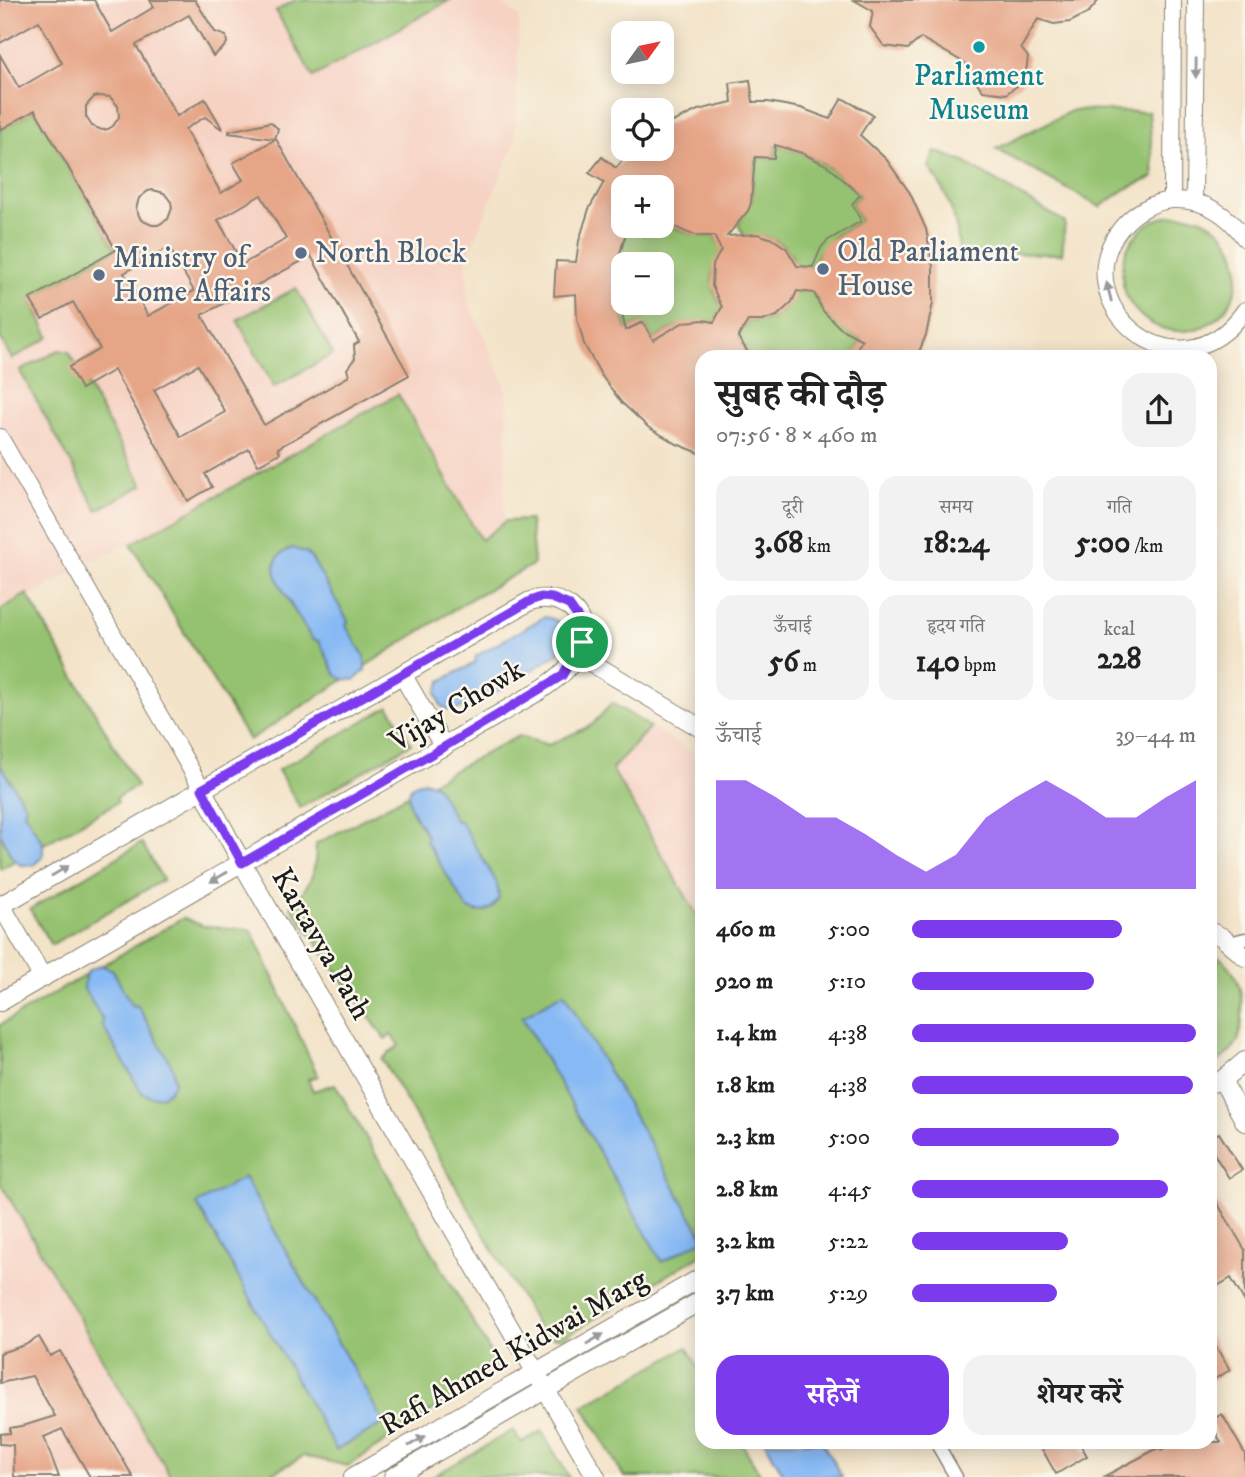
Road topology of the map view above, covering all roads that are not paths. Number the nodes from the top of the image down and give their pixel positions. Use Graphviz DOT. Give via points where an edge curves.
graph roads {
  1 [pos="1173,0"];
  2 [pos="1196,0"];
  3 [pos="1172,200"];
  4 [pos="1195,202"];
  5 [pos="1245,239"];
  6 [pos="1245,310"];
  7 [pos="1154,350"];
  8 [pos="1190,350"];
  9 [pos="1204,350"];
  10 [pos="0,437"];
  11 [pos="577,654"];
  12 [pos="402,674"];
  13 [pos="695,725"];
  14 [pos="444,747"];
  15 [pos="202,789"];
  16 [pos="242,863"];
  17 [pos="1,905"];
  18 [pos="1217,934"];
  19 [pos="1238,941"];
  20 [pos="1245,957"];
  21 [pos="43,978"];
  22 [pos="0,1002"];
  23 [pos="1245,1061"];
  24 [pos="1217,1081"];
  25 [pos="1217,1083"];
  26 [pos="1245,1122"];
  27 [pos="695,1282"];
  28 [pos="695,1304"];
  29 [pos="536,1373"];
  30 [pos="546,1390"];
  31 [pos="940,1449"];
  32 [pos="353,1477"];
  33 [pos="393,1477"];
  34 [pos="596,1477"];
  35 [pos="956,1477"];
  1 -- 3 [label="street"];
  2 -- 4 [label="street, one-way"];
  3 -- 4 [label="street"];
  7 -- 3 [label="street, one-way" via="1126,326 1112,304 1106,262 1127,221 1148,207"];
  4 -- 5 [label="street" via="1222,213"];
  6 -- 9 [label="street"];
  7 -- 8 [label="street"];
  10 -- 15 [label="street, Kartavya Path"];
  11 -- 12 [label="main road, Vijay Chowk" via="581,622 569,605 541,597"];
  11 -- 13 [label="main road"];
  11 -- 14 [label="main road, Vijay Chowk" via="562,676"];
  12 -- 14 [label="main road"];
  12 -- 15 [label="main road, Vijay Chowk"];
  14 -- 16 [label="main road, Vijay Chowk"];
  15 -- 16 [label="main road, Kartavya Path"];
  17 -- 15 [label="main road, Vijay Chowk, one-way"];
  16 -- 21 [label="main road, Vijay Chowk, one-way"];
  16 -- 29 [label="main road, Kartavya Path"];
  17 -- 21 [label="main road"];
  18 -- 19 [label="main road"];
  19 -- 20 [label="main road"];
  21 -- 22 [label="main road, Vijay Chowk"];
  23 -- 24 [label="main road"];
  25 -- 26 [label="main road"];
  29 -- 27 [label="main road, Rafi Ahmed Kidwai Marg, one-way"];
  28 -- 30 [label="main road, Rafi Ahmed Kidwai Marg"];
  29 -- 30 [label="main road, Kartavya Path"];
  32 -- 29 [label="main road, Rafi Ahmed Kidwai Marg, one-way"];
  30 -- 33 [label="main road, Rafi Ahmed Kidwai Marg"];
  30 -- 34 [label="main road, Kartavya Path"];
  31 -- 35 [label="street"];
}
